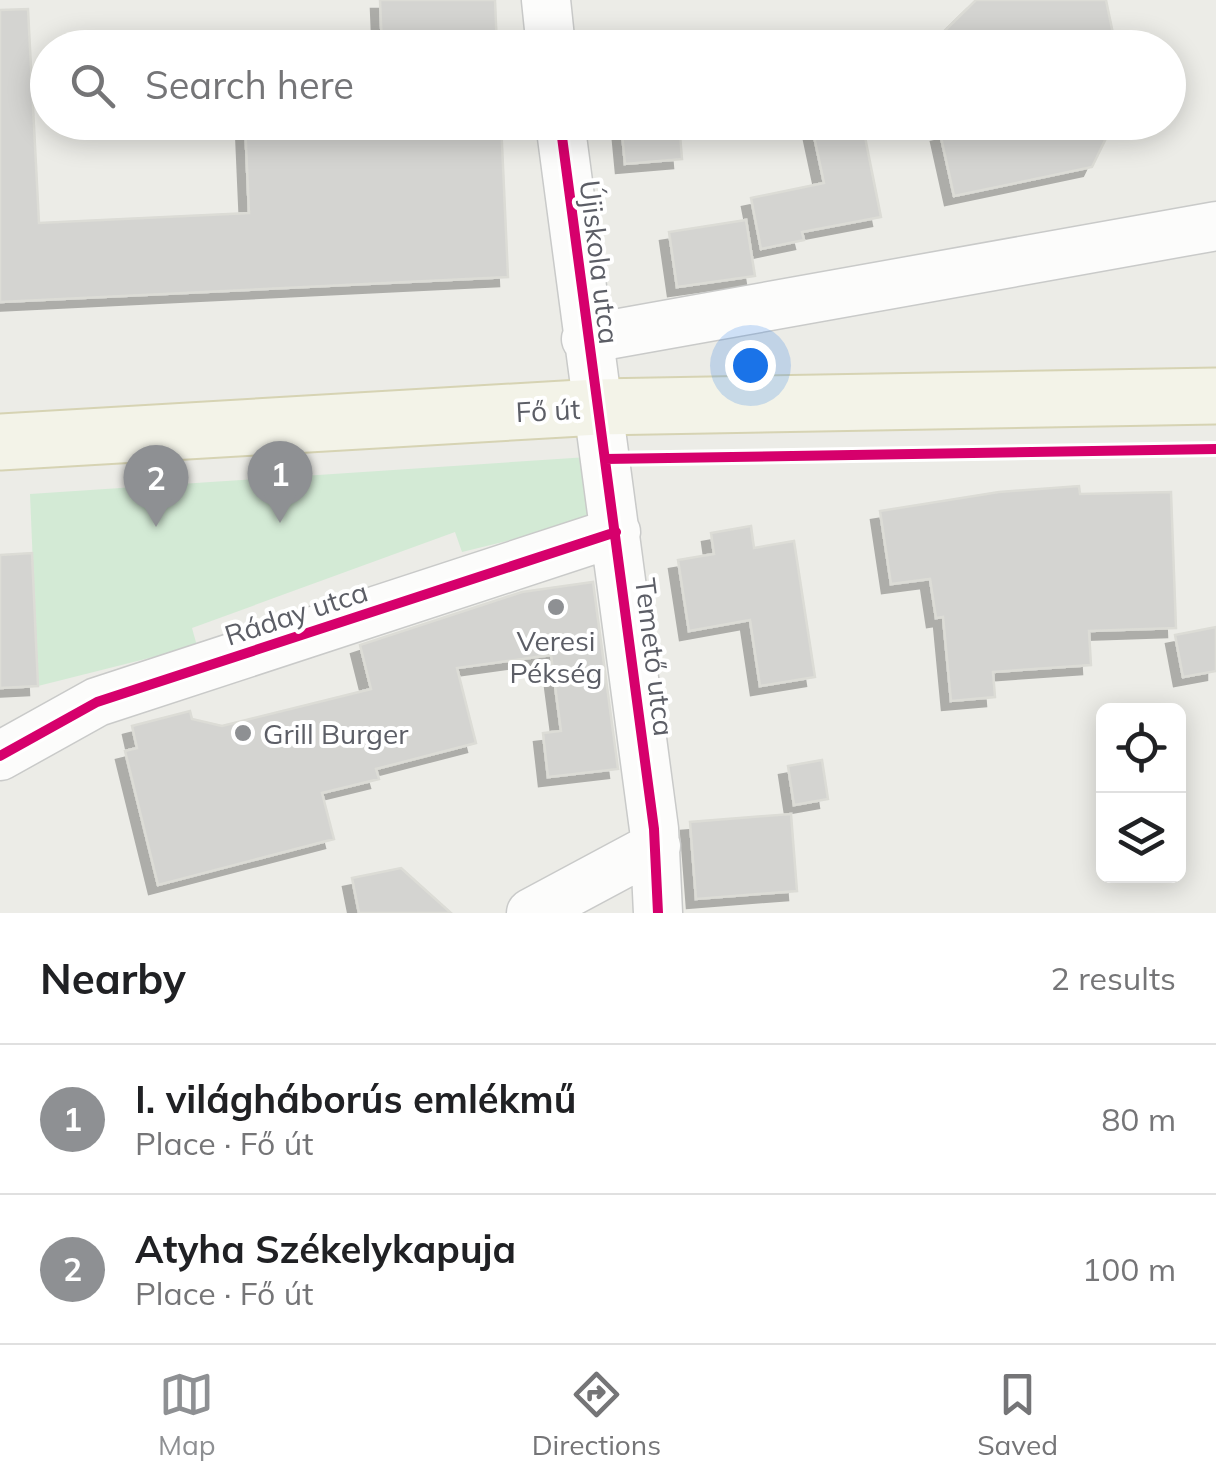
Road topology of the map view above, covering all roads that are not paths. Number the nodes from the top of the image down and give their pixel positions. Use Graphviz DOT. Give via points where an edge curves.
graph roads {
  1 [pos="546,0"];
  2 [pos="550,30"];
  3 [pos="562,140"];
  4 [pos="1216,226"];
  5 [pos="586,339"];
  6 [pos="1216,396"];
  7 [pos="598,407"];
  8 [pos="0,442"];
  9 [pos="616,532"];
  10 [pos="0,756"];
  11 [pos="656,846"];
  12 [pos="531,913"];
  13 [pos="658,913"];
  1 -- 2 [label="street"];
  3 -- 5 [label="street, Újiskola utca"];
  4 -- 5 [label="street"];
  5 -- 7 [label="street, Újiskola utca"];
  6 -- 7 [label="main road, Fő út"];
  7 -- 8 [label="main road, Fő út"];
  7 -- 9 [label="street, Temető utca"];
  9 -- 10 [label="street, Ráday utca" via="97,702"];
  9 -- 11 [label="street, Temető utca"];
  11 -- 12 [label="street"];
  11 -- 13 [label="street, Temető utca"];
}
